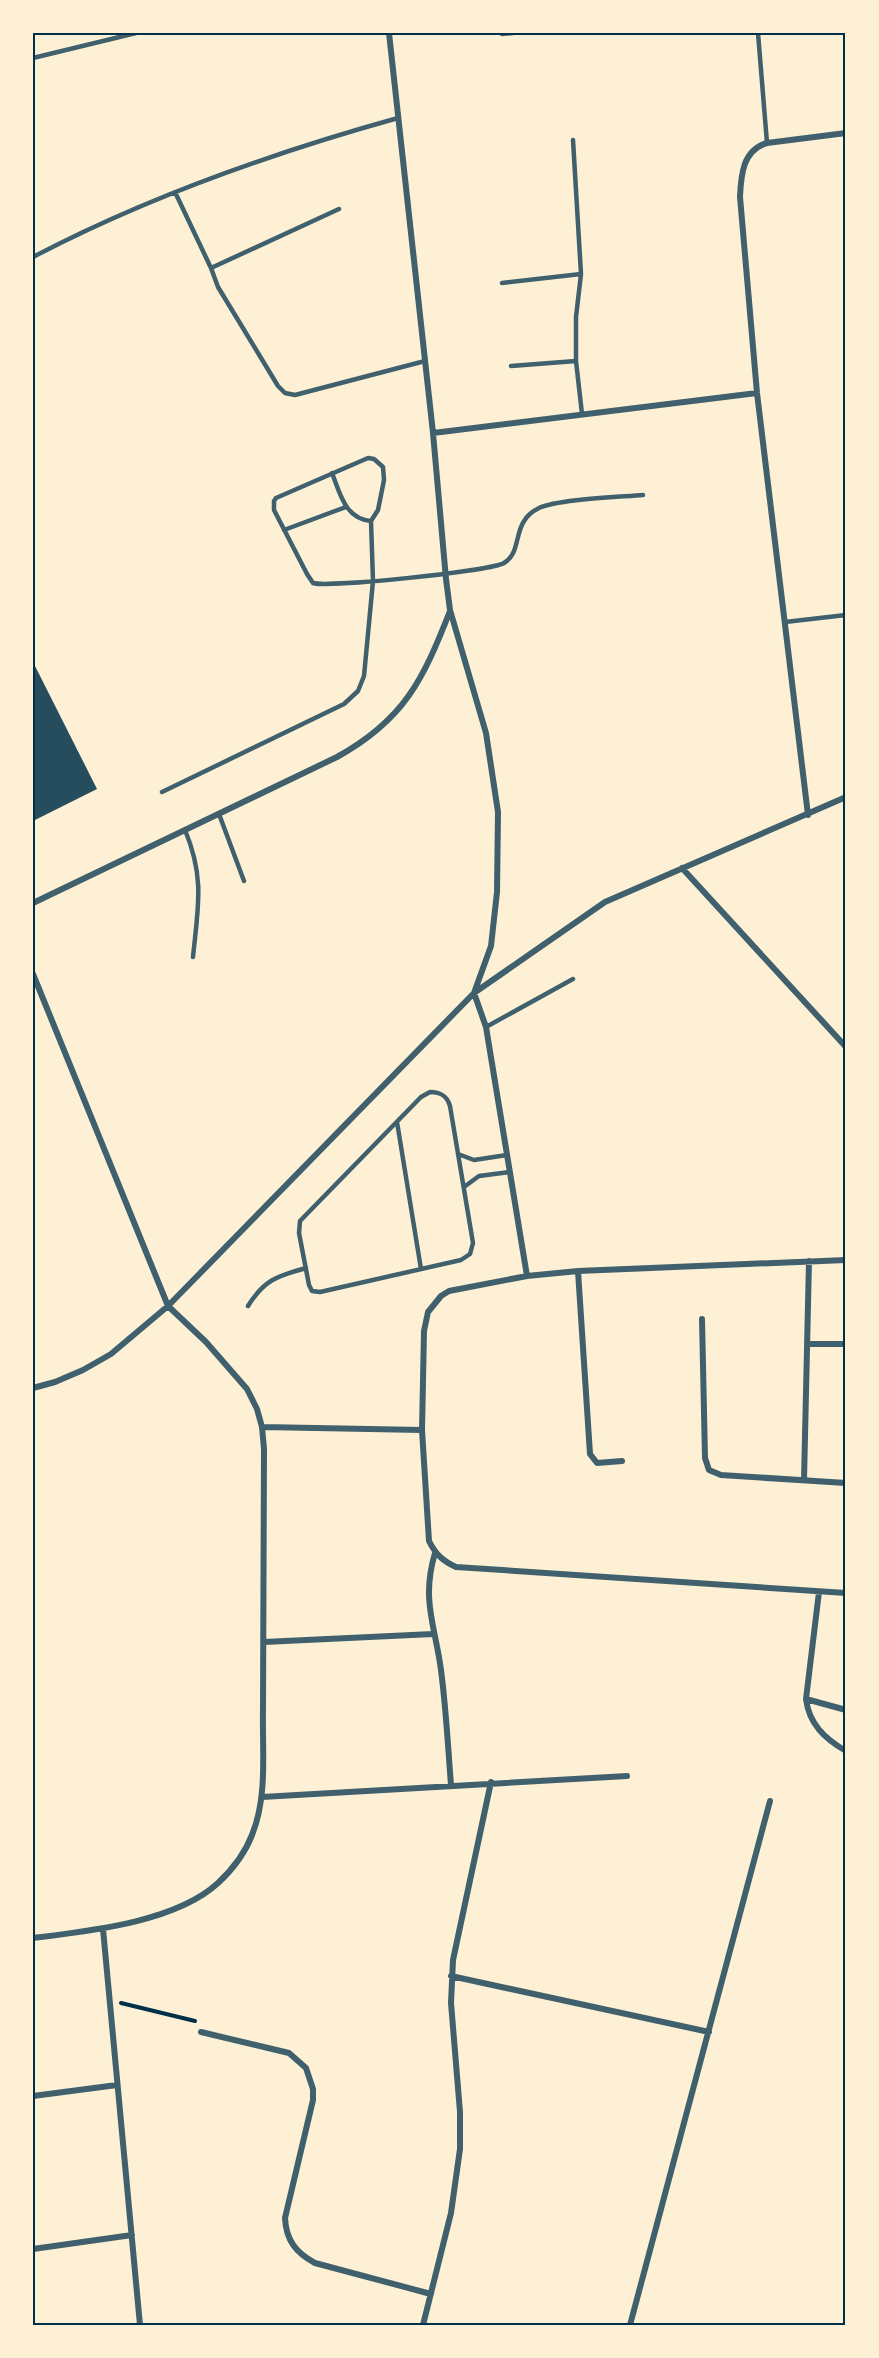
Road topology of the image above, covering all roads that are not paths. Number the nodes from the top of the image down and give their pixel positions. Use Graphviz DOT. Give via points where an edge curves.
graph roads {
  1 [pos="136,33"];
  2 [pos="389,33"];
  3 [pos="513,33"];
  4 [pos="758,33"];
  5 [pos="502,34"];
  6 [pos="33,58"];
  7 [pos="398,118"];
  8 [pos="846,133"];
  9 [pos="573,140"];
  10 [pos="767,142"];
  11 [pos="175,192"];
  12 [pos="339,209"];
  13 [pos="33,257"];
  14 [pos="211,268"];
  15 [pos="581,274"];
  16 [pos="502,283"];
  17 [pos="425,361"];
  18 [pos="576,361"];
  19 [pos="511,366"];
  20 [pos="757,393"];
  21 [pos="582,414"];
  22 [pos="433,433"];
  23 [pos="332,473"];
  24 [pos="643,495"];
  25 [pos="346,507"];
  26 [pos="370,521"];
  27 [pos="284,530"];
  28 [pos="445,573"];
  29 [pos="373,581"];
  30 [pos="450,610"];
  31 [pos="846,615"];
  32 [pos="785,622"];
  33 [pos="162,792"];
  34 [pos="846,797"];
  35 [pos="219,814"];
  36 [pos="808,815"];
  37 [pos="185,830"];
  38 [pos="681,868"];
  39 [pos="244,881"];
  40 [pos="33,903"];
  41 [pos="194,957"];
  42 [pos="33,974"];
  43 [pos="573,979"];
  44 [pos="474,993"];
  45 [pos="486,1027"];
  46 [pos="846,1047"];
  47 [pos="397,1122"];
  48 [pos="458,1154"];
  49 [pos="507,1155"];
  50 [pos="510,1172"];
  51 [pos="464,1187"];
  52 [pos="846,1260"];
  53 [pos="809,1261"];
  54 [pos="306,1268"];
  55 [pos="421,1269"];
  56 [pos="578,1271"];
  57 [pos="527,1276"];
  58 [pos="168,1306"];
  59 [pos="248,1306"];
  60 [pos="702,1319"];
  61 [pos="807,1344"];
  62 [pos="846,1344"];
  63 [pos="33,1388"];
  64 [pos="262,1426"];
  65 [pos="422,1430"];
  66 [pos="622,1461"];
  67 [pos="804,1480"];
  68 [pos="846,1483"];
  69 [pos="435,1553"];
  70 [pos="819,1592"];
  71 [pos="846,1593"];
  72 [pos="433,1634"];
  73 [pos="264,1642"];
  74 [pos="806,1699"];
  75 [pos="846,1710"];
  76 [pos="846,1751"];
  77 [pos="627,1776"];
  78 [pos="491,1782"];
  79 [pos="451,1785"];
  80 [pos="262,1797"];
  81 [pos="770,1801"];
  82 [pos="103,1929"];
  83 [pos="33,1938"];
  84 [pos="451,1976"];
  85 [pos="201,2032"];
  86 [pos="710,2032"];
  87 [pos="117,2085"];
  88 [pos="33,2096"];
  89 [pos="132,2235"];
  90 [pos="33,2248"];
  91 [pos="431,2294"];
  92 [pos="140,2325"];
  93 [pos="423,2325"];
  94 [pos="630,2325"];
  1 -- 6 [label="lane"];
  2 -- 7 [label="street"];
  3 -- 5 [label="lane"];
  4 -- 10 [label="lane"];
  7 -- 11 [label="lane" via="300,146"];
  7 -- 17 [label="street"];
  8 -- 10 [label="street"];
  9 -- 15 [label="lane"];
  10 -- 20 [label="street" via="756,146 747,159 740,196"];
  11 -- 13 [label="lane"];
  11 -- 14 [label="lane"];
  12 -- 14 [label="lane"];
  14 -- 17 [label="lane" via="218,286 285,393 295,395"];
  15 -- 16 [label="lane"];
  15 -- 18 [label="lane"];
  17 -- 22 [label="street"];
  18 -- 19 [label="lane"];
  18 -- 21 [label="lane"];
  20 -- 21 [label="street"];
  20 -- 32 [label="street"];
  21 -- 22 [label="street"];
  22 -- 28 [label="street"];
  23 -- 25 [label="lane"];
  23 -- 26 [label="lane" via="368,458 383,467 377,514"];
  23 -- 27 [label="lane" via="274,501"];
  24 -- 28 [label="lane" via="539,508 524,520 512,555 502,564"];
  25 -- 26 [label="lane" via="356,518"];
  25 -- 27 [label="lane"];
  26 -- 29 [label="lane"];
  27 -- 29 [label="lane" via="313,583"];
  28 -- 29 [label="lane"];
  28 -- 30 [label="street"];
  29 -- 33 [label="lane" via="364,676 352,699"];
  30 -- 35 [label="street" via="416,688 388,720 355,747"];
  30 -- 44 [label="street" via="486,733 498,812 497,892 491,946"];
  31 -- 32 [label="lane"];
  32 -- 36 [label="street"];
  34 -- 36 [label="street"];
  35 -- 37 [label="street"];
  35 -- 39 [label="lane"];
  36 -- 38 [label="street"];
  37 -- 40 [label="street"];
  37 -- 41 [label="lane" via="195,853 199,878"];
  38 -- 44 [label="street" via="605,902"];
  38 -- 46 [label="street"];
  42 -- 58 [label="street"];
  43 -- 45 [label="lane"];
  44 -- 45 [label="street"];
  44 -- 58 [label="street"];
  45 -- 49 [label="street"];
  47 -- 48 [label="lane" via="425,1094 441,1094 450,1106"];
  47 -- 54 [label="lane" via="300,1221"];
  47 -- 55 [label="lane"];
  48 -- 49 [label="lane" via="474,1160"];
  48 -- 51 [label="lane"];
  49 -- 50 [label="street"];
  50 -- 51 [label="lane" via="479,1176"];
  50 -- 57 [label="street"];
  51 -- 55 [label="lane" via="473,1243 471,1254"];
  52 -- 53 [label="street"];
  53 -- 56 [label="street"];
  53 -- 61 [label="street"];
  54 -- 55 [label="lane" via="309,1285 316,1292"];
  54 -- 59 [label="lane" via="272,1279 257,1291"];
  56 -- 57 [label="street"];
  56 -- 66 [label="street" via="590,1454 597,1463"];
  57 -- 65 [label="street" via="449,1291 434,1302 424,1321"];
  58 -- 63 [label="street" via="111,1354 55,1382"];
  58 -- 64 [label="street" via="234,1371 248,1389"];
  60 -- 67 [label="street" via="705,1458 709,1470 721,1475"];
  61 -- 62 [label="street"];
  61 -- 67 [label="street"];
  64 -- 65 [label="street"];
  64 -- 73 [label="street"];
  65 -- 69 [label="street" via="429,1541"];
  67 -- 68 [label="street"];
  69 -- 70 [label="street" via="444,1562 473,1569"];
  69 -- 72 [label="street" via="428,1588"];
  70 -- 71 [label="street"];
  70 -- 74 [label="street"];
  72 -- 73 [label="street"];
  72 -- 79 [label="street" via="443,1683"];
  73 -- 80 [label="street"];
  74 -- 75 [label="street"];
  74 -- 76 [label="street" via="814,1725"];
  77 -- 78 [label="street"];
  78 -- 79 [label="street"];
  78 -- 84 [label="street"];
  79 -- 80 [label="street"];
  80 -- 82 [label="street" via="252,1835 238,1861 218,1884 193,1901 165,1912"];
  81 -- 86 [label="street"];
  82 -- 83 [label="street"];
  82 -- 87 [label="street"];
  84 -- 86 [label="street"];
  84 -- 91 [label="street" via="460,2149 451,2213"];
  85 -- 91 [label="street" via="289,2053 311,2078 313,2100 285,2218 288,2237 299,2253 315,2263"];
  86 -- 94 [label="street"];
  87 -- 88 [label="street"];
  87 -- 89 [label="street"];
  89 -- 90 [label="street"];
  89 -- 92 [label="street"];
  91 -- 93 [label="street"];
}
